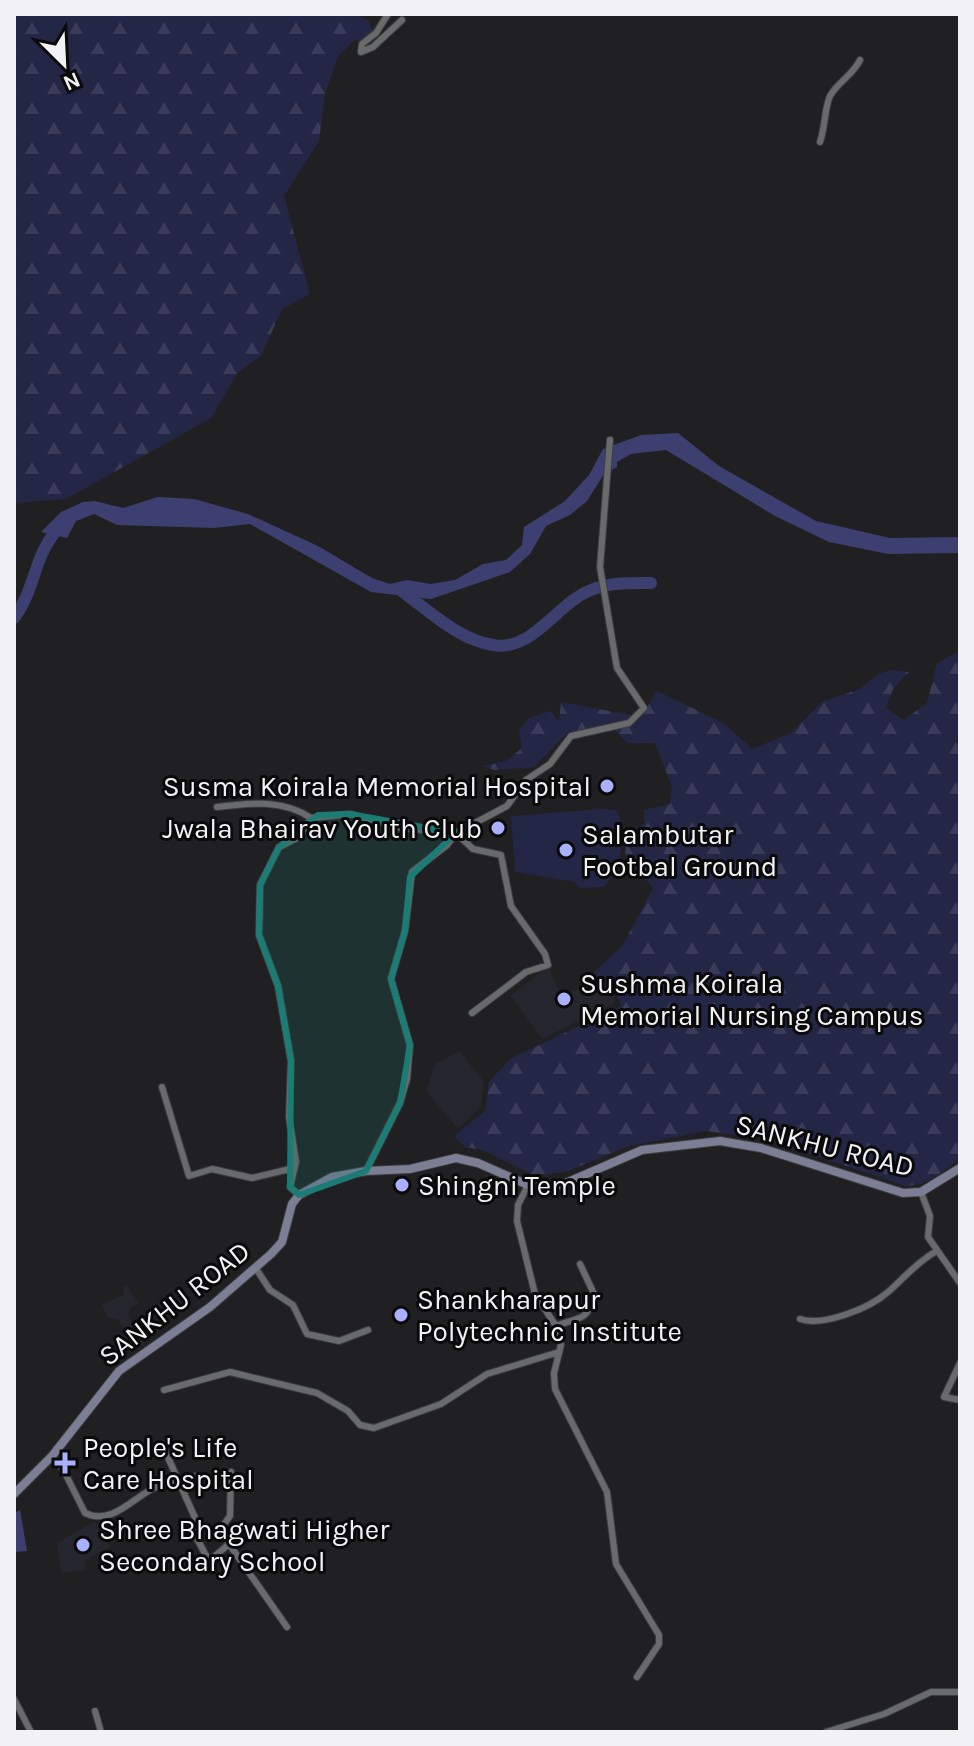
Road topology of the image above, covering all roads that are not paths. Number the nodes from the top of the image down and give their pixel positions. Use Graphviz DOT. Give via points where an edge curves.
graph roads {
  1 [pos="388,14"];
  2 [pos="402,20"];
  3 [pos="860,60"];
  4 [pos="820,142"];
  5 [pos="610,440"];
  6 [pos="217,807"];
  7 [pos="311,818"];
  8 [pos="456,833"];
  9 [pos="472,1013"];
  10 [pos="162,1087"];
  11 [pos="294,1168"];
  12 [pos="960,1168"];
  13 [pos="366,1171"];
  14 [pos="528,1185"];
  15 [pos="921,1192"];
  16 [pos="299,1195"];
  17 [pos="935,1252"];
  18 [pos="580,1264"];
  19 [pos="255,1267"];
  20 [pos="960,1283"];
  21 [pos="800,1319"];
  22 [pos="556,1326"];
  23 [pos="368,1330"];
  24 [pos="559,1352"];
  25 [pos="960,1363"];
  26 [pos="164,1390"];
  27 [pos="960,1400"];
  28 [pos="162,1444"];
  29 [pos="52,1456"];
  30 [pos="231,1472"];
  31 [pos="196,1476"];
  32 [pos="179,1482"];
  33 [pos="14,1494"];
  34 [pos="229,1544"];
  35 [pos="287,1627"];
  36 [pos="637,1677"];
  37 [pos="960,1692"];
  38 [pos="14,1700"];
  39 [pos="95,1711"];
  40 [pos="31,1732"];
  41 [pos="101,1732"];
  42 [pos="826,1732"];
  1 -- 2 [label="street" via="361,52"];
  3 -- 4 [label="street" via="828,100"];
  5 -- 8 [label="street" via="602,579 617,668 643,712 618,727 571,736 507,806"];
  6 -- 7 [label="street" via="289,806"];
  7 -- 8 [label="street" via="350,814 402,828"];
  7 -- 11 [label="street" via="299,837 279,847 260,885 259,935 278,986 291,1061"];
  8 -- 9 [label="street" via="473,849 501,855 511,906 548,965 526,972"];
  8 -- 13 [label="street" via="410,877 405,931 391,979 410,1045 407,1079"];
  10 -- 11 [label="street" via="189,1176 212,1169 252,1178"];
  11 -- 16 [label="street" via="290,1187"];
  12 -- 15 [label="main road, SANKHU ROAD"];
  13 -- 14 [label="main road, SANKHU ROAD" via="410,1169 456,1158"];
  13 -- 16 [label="main road, SANKHU ROAD" via="332,1177"];
  14 -- 15 [label="main road, SANKHU ROAD" via="561,1185 642,1150 720,1141 761,1148 903,1193"];
  14 -- 22 [label="street" via="517,1221 535,1294"];
  15 -- 17 [label="street"];
  16 -- 19 [label="main road, SANKHU ROAD" via="282,1242"];
  17 -- 20 [label="street"];
  17 -- 21 [label="street" via="914,1264 881,1297 824,1320"];
  18 -- 22 [label="street" via="595,1296 582,1319"];
  19 -- 23 [label="street" via="270,1290 293,1305 307,1334 339,1341"];
  19 -- 29 [label="main road, SANKHU ROAD" via="210,1307 119,1371"];
  22 -- 24 [label="street"];
  24 -- 26 [label="street" via="487,1374 441,1404 374,1428 360,1425 348,1411 317,1393 230,1372"];
  24 -- 36 [label="street" via="555,1389 607,1492 616,1564 659,1635 659,1644"];
  25 -- 27 [label="street" via="944,1397"];
  28 -- 32 [label="street"];
  29 -- 32 [label="street" via="90,1515 116,1511 155,1488"];
  29 -- 33 [label="main road, SANKHU ROAD"];
  30 -- 34 [label="street" via="230,1516 222,1527"];
  31 -- 32 [label="street"];
  32 -- 34 [label="street" via="209,1561"];
  34 -- 35 [label="street"];
  37 -- 42 [label="street" via="931,1692"];
  38 -- 40 [label="street"];
  39 -- 41 [label="street"];
}
